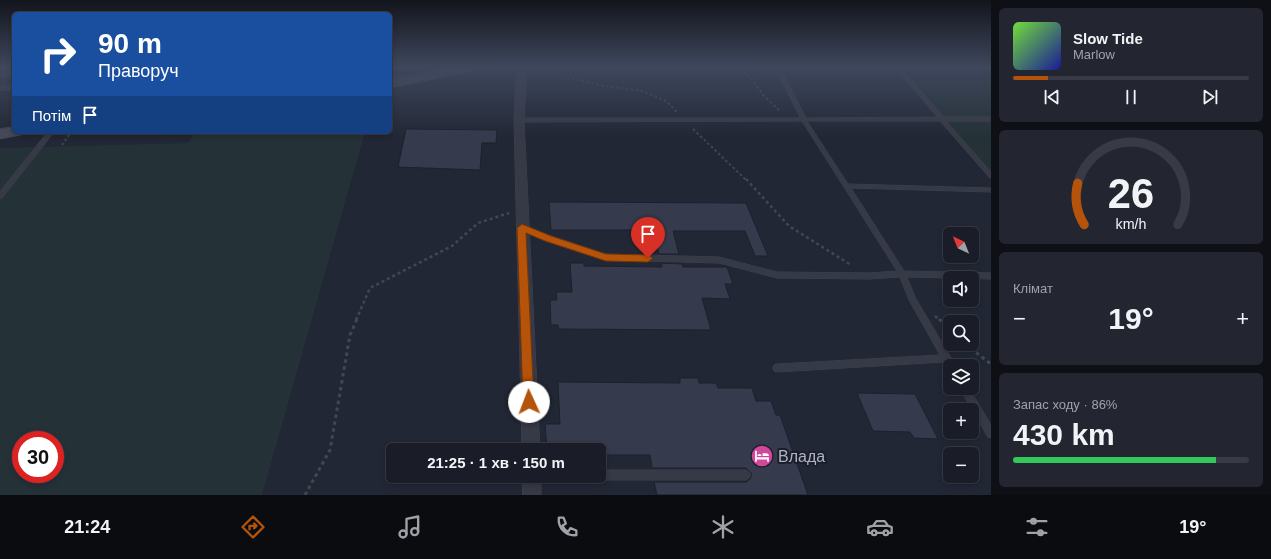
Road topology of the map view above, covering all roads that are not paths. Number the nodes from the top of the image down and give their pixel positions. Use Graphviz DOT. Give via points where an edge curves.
graph roads {
  1 [pos="524,90"];
  2 [pos="789,90"];
  3 [pos="917,90"];
  4 [pos="941,119"];
  5 [pos="519,120"];
  6 [pos="804,120"];
  7 [pos="991,120"];
  8 [pos="12,132"];
  9 [pos="0,134"];
  10 [pos="49,134"];
  11 [pos="991,176"];
  12 [pos="845,186"];
  13 [pos="991,190"];
  14 [pos="0,196"];
  15 [pos="522,228"];
  16 [pos="902,274"];
  17 [pos="991,276"];
  18 [pos="946,358"];
  19 [pos="777,368"];
  20 [pos="968,395"];
  21 [pos="991,434"];
  22 [pos="531,443"];
  23 [pos="606,475"];
  24 [pos="746,475"];
  25 [pos="532,483"];
  26 [pos="532,495"];
  1 -- 5 [label="street"];
  2 -- 6 [label="lane"];
  3 -- 4 [label="lane"];
  4 -- 6 [label="lane"];
  4 -- 7 [label="lane"];
  4 -- 11 [label="lane"];
  5 -- 6 [label="lane"];
  5 -- 15 [label="street"];
  6 -- 12 [label="lane"];
  8 -- 9 [label="street"];
  10 -- 14 [label="lane"];
  12 -- 13 [label="lane"];
  12 -- 16 [label="lane"];
  15 -- 16 [label="lane" via="606,257 719,260 777,275"];
  15 -- 22 [label="street"];
  16 -- 17 [label="lane"];
  16 -- 18 [label="lane" via="912,298"];
  18 -- 19 [label="lane"];
  20 -- 21 [label="lane"];
  23 -- 24 [label="lane"];
  25 -- 26 [label="street"];
}
